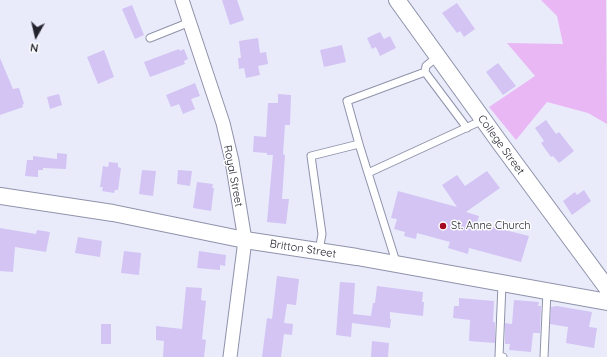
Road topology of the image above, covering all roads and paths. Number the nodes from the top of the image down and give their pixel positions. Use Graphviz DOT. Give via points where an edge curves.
graph roads {
  1 [pos="182,0"];
  2 [pos="397,0"];
  3 [pos="190,22"];
  4 [pos="150,38"];
  5 [pos="437,57"];
  6 [pos="425,72"];
  7 [pos="483,120"];
  8 [pos="467,128"];
  9 [pos="359,144"];
  10 [pos="368,173"];
  11 [pos="0,196"];
  12 [pos="245,240"];
  13 [pos="319,252"];
  14 [pos="397,265"];
  15 [pos="502,284"];
  16 [pos="607,288"];
  17 [pos="547,291"];
  18 [pos="607,302"];
  19 [pos="230,357"];
  20 [pos="503,357"];
  21 [pos="544,357"];
  1 -- 3 [label="street, Royal Street"];
  2 -- 5 [label="street, College Street"];
  3 -- 4 [label="lane"];
  3 -- 12 [label="street, Royal Street" via="223,123"];
  5 -- 6 [label="lane" via="426,66"];
  5 -- 7 [label="street, College Street"];
  6 -- 8 [label="lane"];
  6 -- 9 [label="lane" via="347,101"];
  7 -- 8 [label="lane"];
  7 -- 16 [label="street, College Street"];
  8 -- 10 [label="lane"];
  9 -- 10 [label="lane"];
  9 -- 13 [label="lane" via="311,156 322,234"];
  10 -- 14 [label="lane"];
  11 -- 12 [label="street, Britton Street" via="113,213"];
  12 -- 13 [label="street, Britton Street"];
  12 -- 19 [label="street, Royal Street"];
  13 -- 14 [label="street, Britton Street"];
  14 -- 15 [label="street, Britton Street"];
  15 -- 17 [label="street, Britton Street"];
  15 -- 20 [label="lane" via="498,356"];
  17 -- 18 [label="street, Britton Street"];
  17 -- 21 [label="lane"];
}
